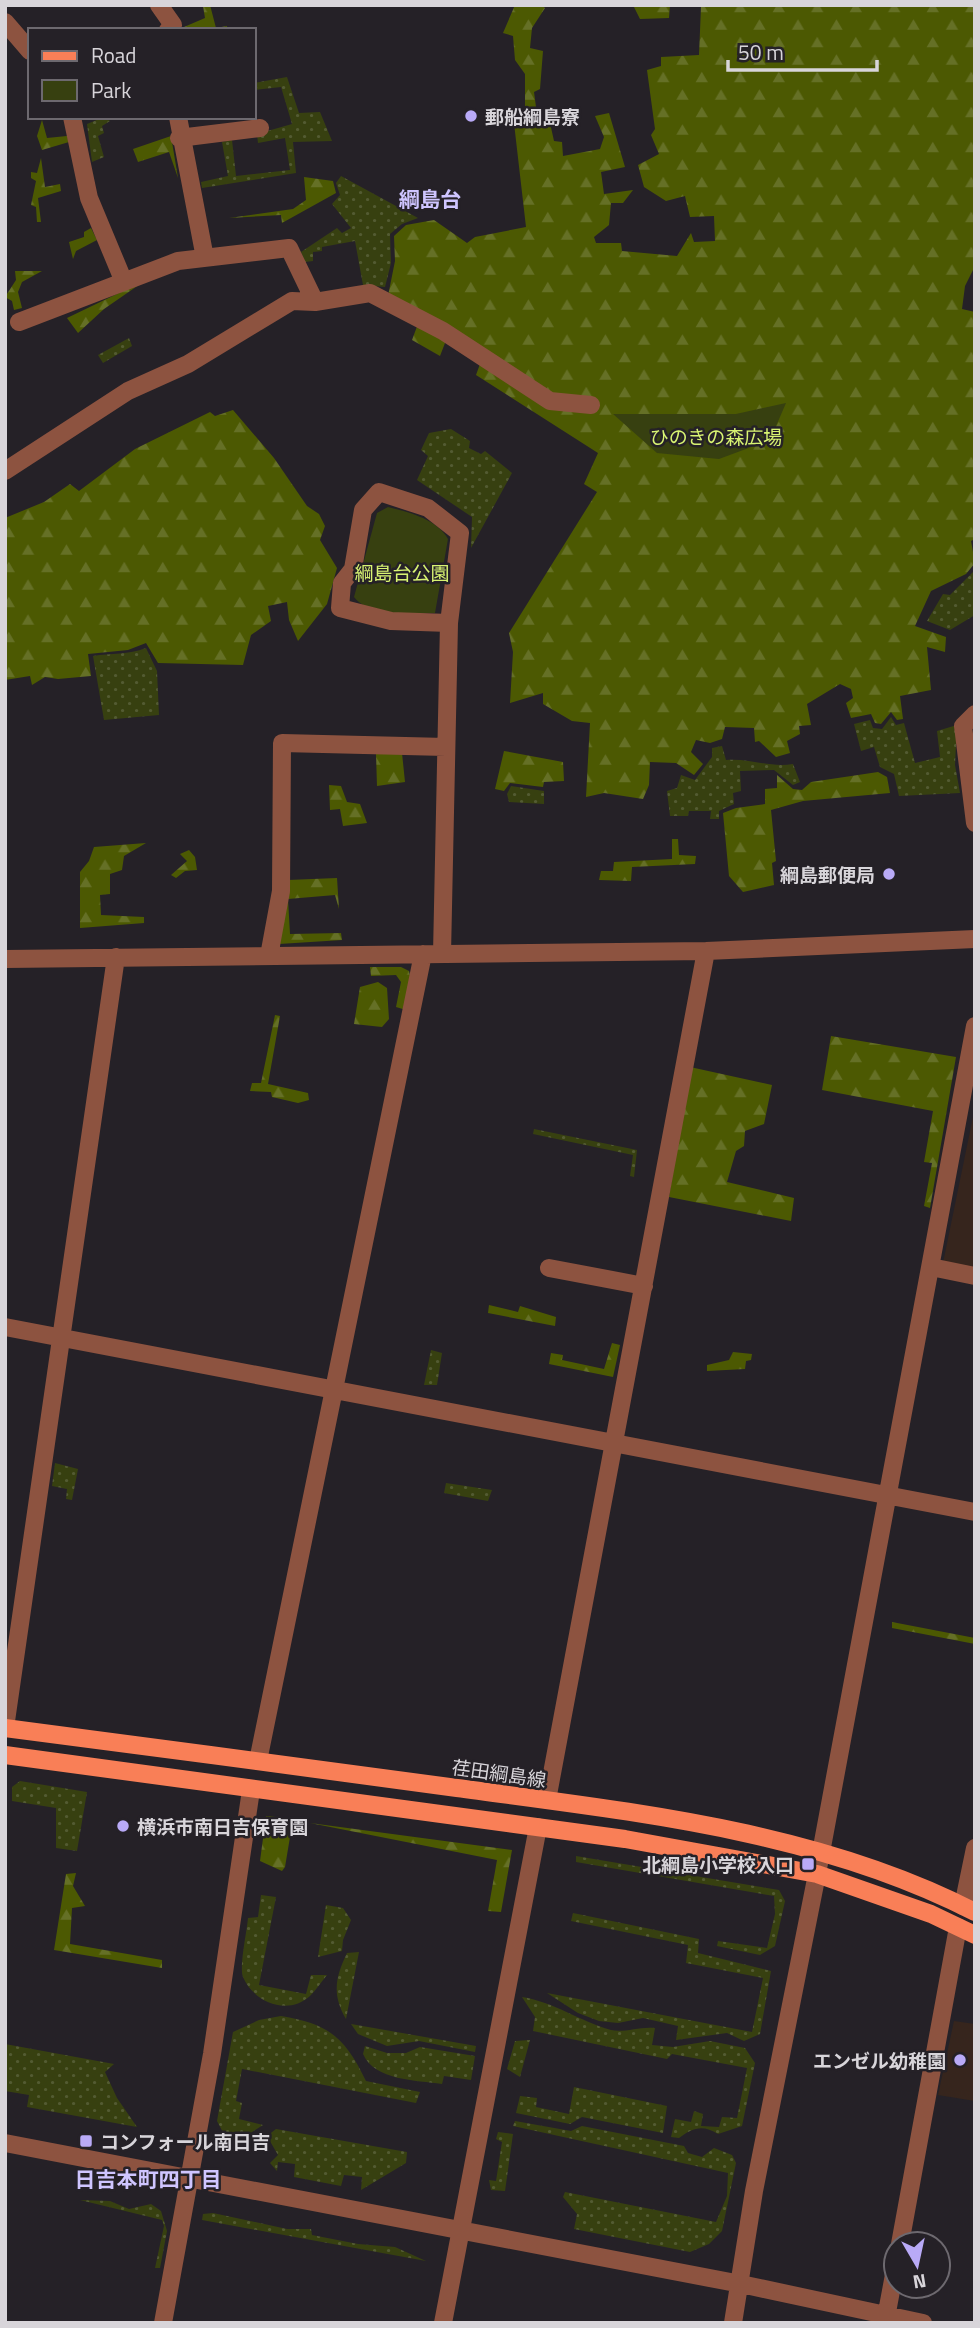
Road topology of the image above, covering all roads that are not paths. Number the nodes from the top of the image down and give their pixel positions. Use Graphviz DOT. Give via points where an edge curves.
graph roads {
  1 [pos="159,5"];
  2 [pos="5,22"];
  3 [pos="169,28"];
  4 [pos="28,49"];
  5 [pos="72,119"];
  6 [pos="178,119"];
  7 [pos="260,128"];
  8 [pos="179,138"];
  9 [pos="205,258"];
  10 [pos="124,282"];
  11 [pos="315,302"];
  12 [pos="19,322"];
  13 [pos="592,405"];
  14 [pos="5,471"];
  15 [pos="449,623"];
  16 [pos="975,714"];
  17 [pos="446,747"];
  18 [pos="975,823"];
  19 [pos="975,939"];
  20 [pos="706,951"];
  21 [pos="423,954"];
  22 [pos="442,954"];
  23 [pos="269,956"];
  24 [pos="116,957"];
  25 [pos="5,959"];
  26 [pos="975,1026"];
  27 [pos="931,1267"];
  28 [pos="549,1268"];
  29 [pos="975,1276"];
  30 [pos="644,1286"];
  31 [pos="5,1327"];
  32 [pos="62,1338"];
  33 [pos="334,1389"];
  34 [pos="614,1443"];
  35 [pos="888,1494"];
  36 [pos="975,1511"];
  37 [pos="5,1728"];
  38 [pos="5,1755"];
  39 [pos="258,1761"];
  40 [pos="251,1790"];
  41 [pos="548,1801"];
  42 [pos="538,1828"];
  43 [pos="975,1848"];
  44 [pos="820,1850"];
  45 [pos="817,1874"];
  46 [pos="969,1909"];
  47 [pos="958,1927"];
  48 [pos="975,1935"];
  49 [pos="5,2143"];
  50 [pos="191,2178"];
  51 [pos="903,2230"];
  52 [pos="461,2231"];
  53 [pos="741,2284"];
  54 [pos="889,2300"];
  55 [pos="886,2319"];
  56 [pos="163,2323"];
  57 [pos="443,2323"];
  58 [pos="733,2323"];
  59 [pos="923,2323"];
  1 -- 3 [label="street" via="173,25"];
  2 -- 4 [label="street"];
  5 -- 10 [label="street" via="89,198"];
  6 -- 8 [label="street"];
  7 -- 8 [label="street"];
  8 -- 9 [label="street"];
  9 -- 10 [label="street" via="178,261"];
  9 -- 11 [label="street" via="289,248"];
  10 -- 12 [label="street"];
  11 -- 13 [label="street" via="369,293 443,331 551,401"];
  11 -- 14 [label="street" via="292,301 188,364 128,391"];
  15 -- 15 [label="street" via="460,533 428,508 379,492 363,510 353,569 341,583 340,608 391,621"];
  15 -- 17 [label="street"];
  16 -- 18 [label="street" via="963,726"];
  17 -- 22 [label="street"];
  17 -- 23 [label="street" via="282,743 281,891"];
  19 -- 20 [label="street"];
  20 -- 22 [label="street"];
  20 -- 30 [label="street"];
  21 -- 22 [label="street"];
  21 -- 23 [label="street"];
  21 -- 33 [label="street"];
  23 -- 24 [label="street"];
  24 -- 25 [label="street"];
  24 -- 32 [label="street"];
  26 -- 27 [label="street"];
  27 -- 29 [label="street"];
  27 -- 35 [label="street"];
  28 -- 30 [label="street"];
  30 -- 34 [label="street"];
  31 -- 32 [label="street"];
  32 -- 33 [label="street"];
  32 -- 37 [label="street"];
  33 -- 34 [label="street"];
  33 -- 39 [label="street"];
  34 -- 35 [label="street"];
  34 -- 41 [label="street"];
  35 -- 36 [label="street"];
  35 -- 44 [label="street"];
  37 -- 39 [label="main road, 荏田綱島線"];
  38 -- 40 [label="main road"];
  39 -- 41 [label="main road, 荏田綱島線"];
  40 -- 42 [label="main road"];
  40 -- 50 [label="street"];
  41 -- 44 [label="main road, 荏田綱島線" via="629,1811"];
  42 -- 45 [label="main road"];
  42 -- 52 [label="street"];
  43 -- 46 [label="street"];
  44 -- 45 [label="street"];
  44 -- 46 [label="main road, 荏田綱島線"];
  45 -- 47 [label="main road"];
  45 -- 53 [label="street" via="754,2191"];
  47 -- 48 [label="main road"];
  47 -- 51 [label="street"];
  49 -- 50 [label="street"];
  50 -- 52 [label="street"];
  50 -- 56 [label="street"];
  52 -- 53 [label="street"];
  52 -- 57 [label="street"];
  53 -- 55 [label="street"];
  53 -- 58 [label="street"];
  54 -- 55 [label="street"];
  55 -- 59 [label="street"];
}
